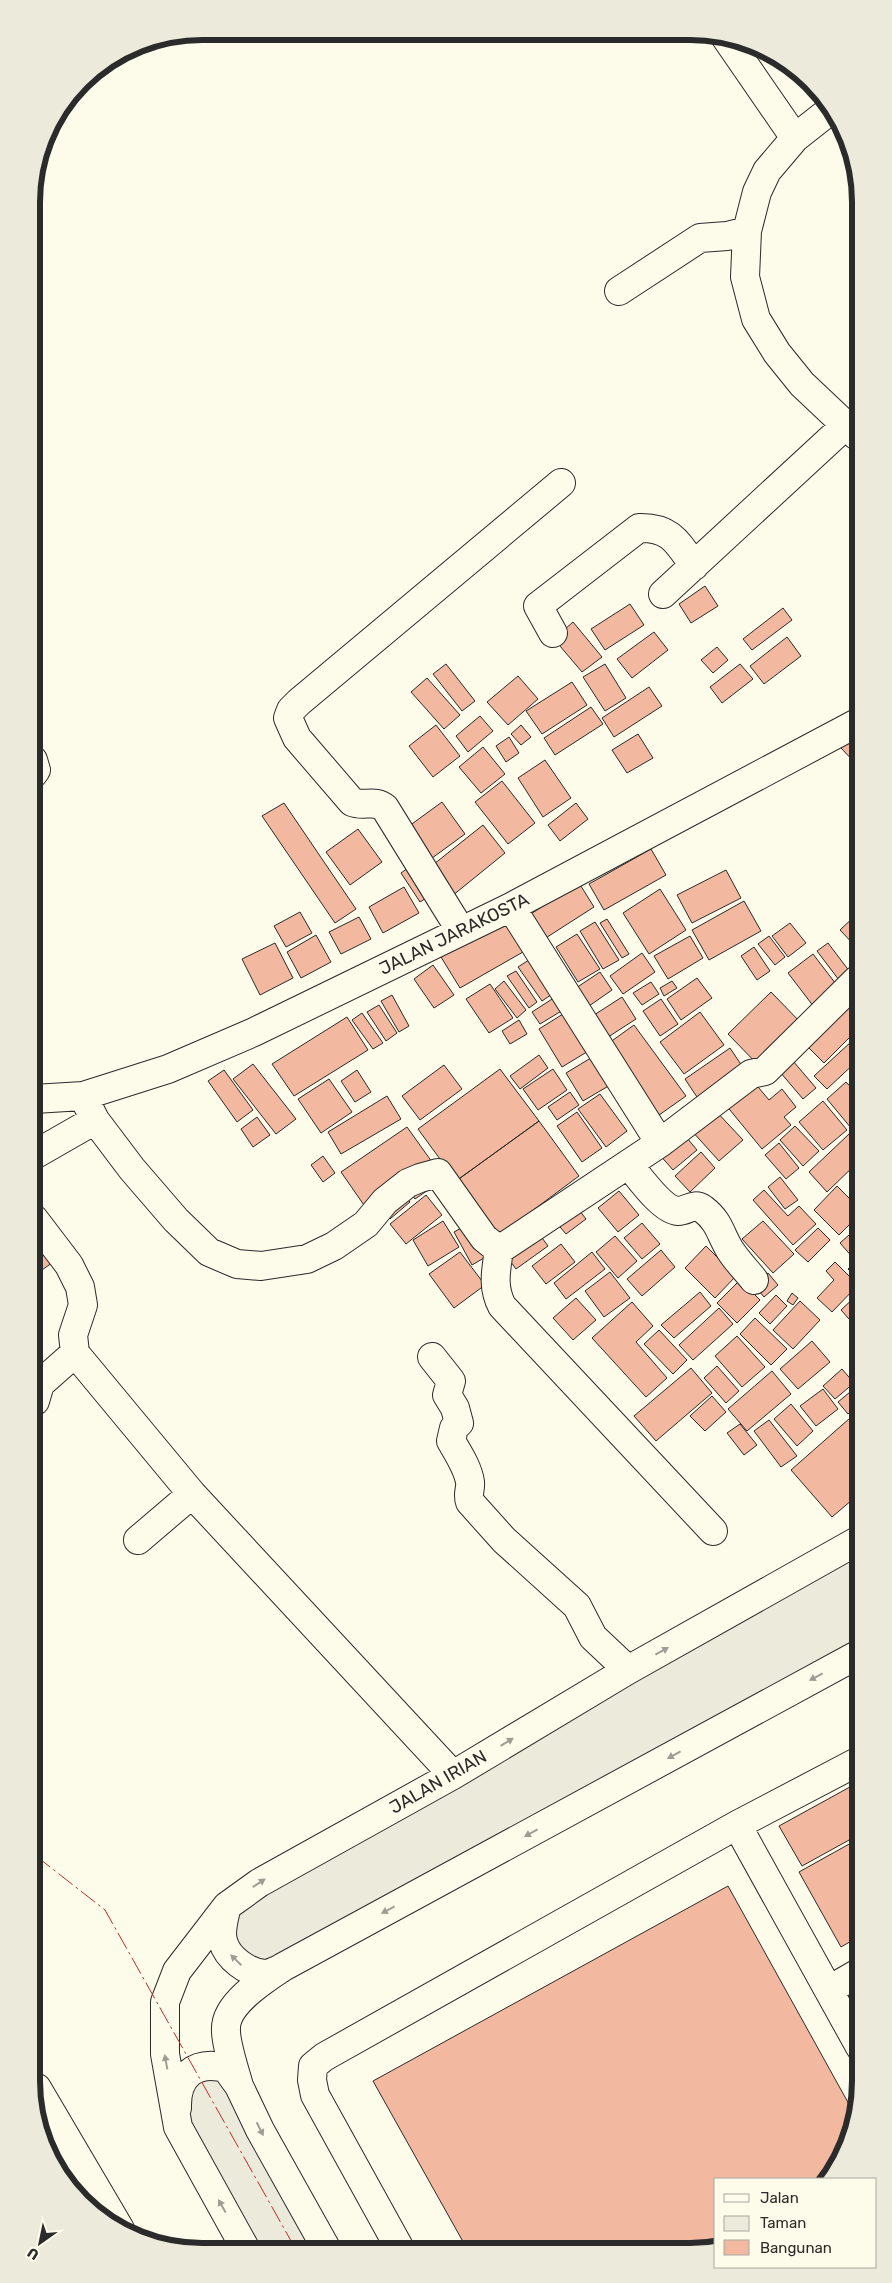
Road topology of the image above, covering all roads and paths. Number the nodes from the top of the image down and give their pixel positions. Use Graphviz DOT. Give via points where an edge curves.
graph roads {
  1 [pos="732,46"];
  2 [pos="825,114"];
  3 [pos="795,138"];
  4 [pos="747,231"];
  5 [pos="619,291"];
  6 [pos="851,430"];
  7 [pos="561,483"];
  8 [pos="694,566"];
  9 [pos="663,594"];
  10 [pos="553,633"];
  11 [pos="852,726"];
  12 [pos="511,907"];
  13 [pos="461,931"];
  14 [pos="852,985"];
  15 [pos="82,1096"];
  16 [pos="40,1099"];
  17 [pos="95,1120"];
  18 [pos="660,1143"];
  19 [pos="40,1152"];
  20 [pos="629,1165"];
  21 [pos="40,1227"];
  22 [pos="499,1250"];
  23 [pos="754,1280"];
  24 [pos="75,1353"];
  25 [pos="432,1357"];
  26 [pos="40,1384"];
  27 [pos="192,1494"];
  28 [pos="713,1530"];
  29 [pos="138,1540"];
  30 [pos="852,1544"];
  31 [pos="852,1658"];
  32 [pos="628,1670"];
  33 [pos="852,1766"];
  34 [pos="452,1775"];
  35 [pos="737,1825"];
  36 [pos="227,1906"];
  37 [pos="280,1969"];
  38 [pos="852,1977"];
  39 [pos="829,1990"];
  40 [pos="852,2032"];
  41 [pos="239,2086"];
  42 [pos="41,2094"];
  43 [pos="178,2127"];
  44 [pos="111,2214"];
  45 [pos="242,2243"];
  46 [pos="323,2243"];
  47 [pos="396,2243"];
  1 -- 3 [label="street"];
  2 -- 3 [label="street"];
  3 -- 4 [label="street" via="767,171 757,192"];
  4 -- 5 [label="street" via="700,238"];
  4 -- 6 [label="street" via="745,277 756,319 802,384"];
  6 -- 8 [label="street"];
  7 -- 13 [label="street" via="299,702 288,718 297,738 352,802 359,805 376,802 385,808"];
  8 -- 9 [label="street"];
  8 -- 10 [label="street" via="669,535 655,528 639,528 538,606"];
  11 -- 12 [label="street, JALAN JARAKOSTA"];
  12 -- 13 [label="street, JALAN JARAKOSTA"];
  12 -- 18 [label="street"];
  13 -- 15 [label="street, JALAN JARAKOSTA" via="254,1032 168,1069"];
  14 -- 18 [label="street" via="765,1071 751,1074"];
  15 -- 16 [label="street, JALAN JARAKOSTA"];
  15 -- 17 [label="street"];
  17 -- 19 [label="street"];
  17 -- 22 [label="street" via="176,1220 209,1252 237,1264 261,1266 307,1259 334,1246 366,1224 385,1201 408,1183 438,1173 484,1238"];
  18 -- 20 [label="street"];
  20 -- 22 [label="street"];
  20 -- 23 [label="street" via="670,1208 679,1211 691,1206 704,1209 721,1228 731,1251"];
  21 -- 24 [label="street" via="69,1265 80,1287 83,1305 73,1335"];
  22 -- 28 [label="street" via="495,1283 502,1306"];
  24 -- 26 [label="street"];
  24 -- 27 [label="street"];
  25 -- 32 [label="street" via="450,1381 447,1395 460,1423 454,1428 451,1441 470,1483 470,1502 504,1540 577,1606 593,1637"];
  27 -- 29 [label="street"];
  27 -- 34 [label="street"];
  32 -- 30 [label="street, JALAN IRIAN, one-way"];
  31 -- 37 [label="street, one-way"];
  34 -- 32 [label="street, JALAN IRIAN, one-way"];
  33 -- 35 [label="street"];
  36 -- 34 [label="street, JALAN IRIAN, one-way" via="259,1882"];
  35 -- 39 [label="street"];
  35 -- 47 [label="street" via="313,2066 315,2094"];
  37 -- 36 [label="street, one-way" via="266,1974 254,1972 237,1962 223,1942 222,1927"];
  43 -- 36 [label="street, JALAN IRIAN, one-way" via="165,2054 165,2002 178,1971"];
  37 -- 41 [label="street" via="243,1996 226,2027"];
  38 -- 39 [label="street"];
  39 -- 40 [label="street"];
  41 -- 43 [label="street" via="226,2068 204,2065 196,2069 180,2084"];
  41 -- 46 [label="street, one-way"];
  42 -- 44 [label="street"];
  45 -- 43 [label="street, one-way"];
}
